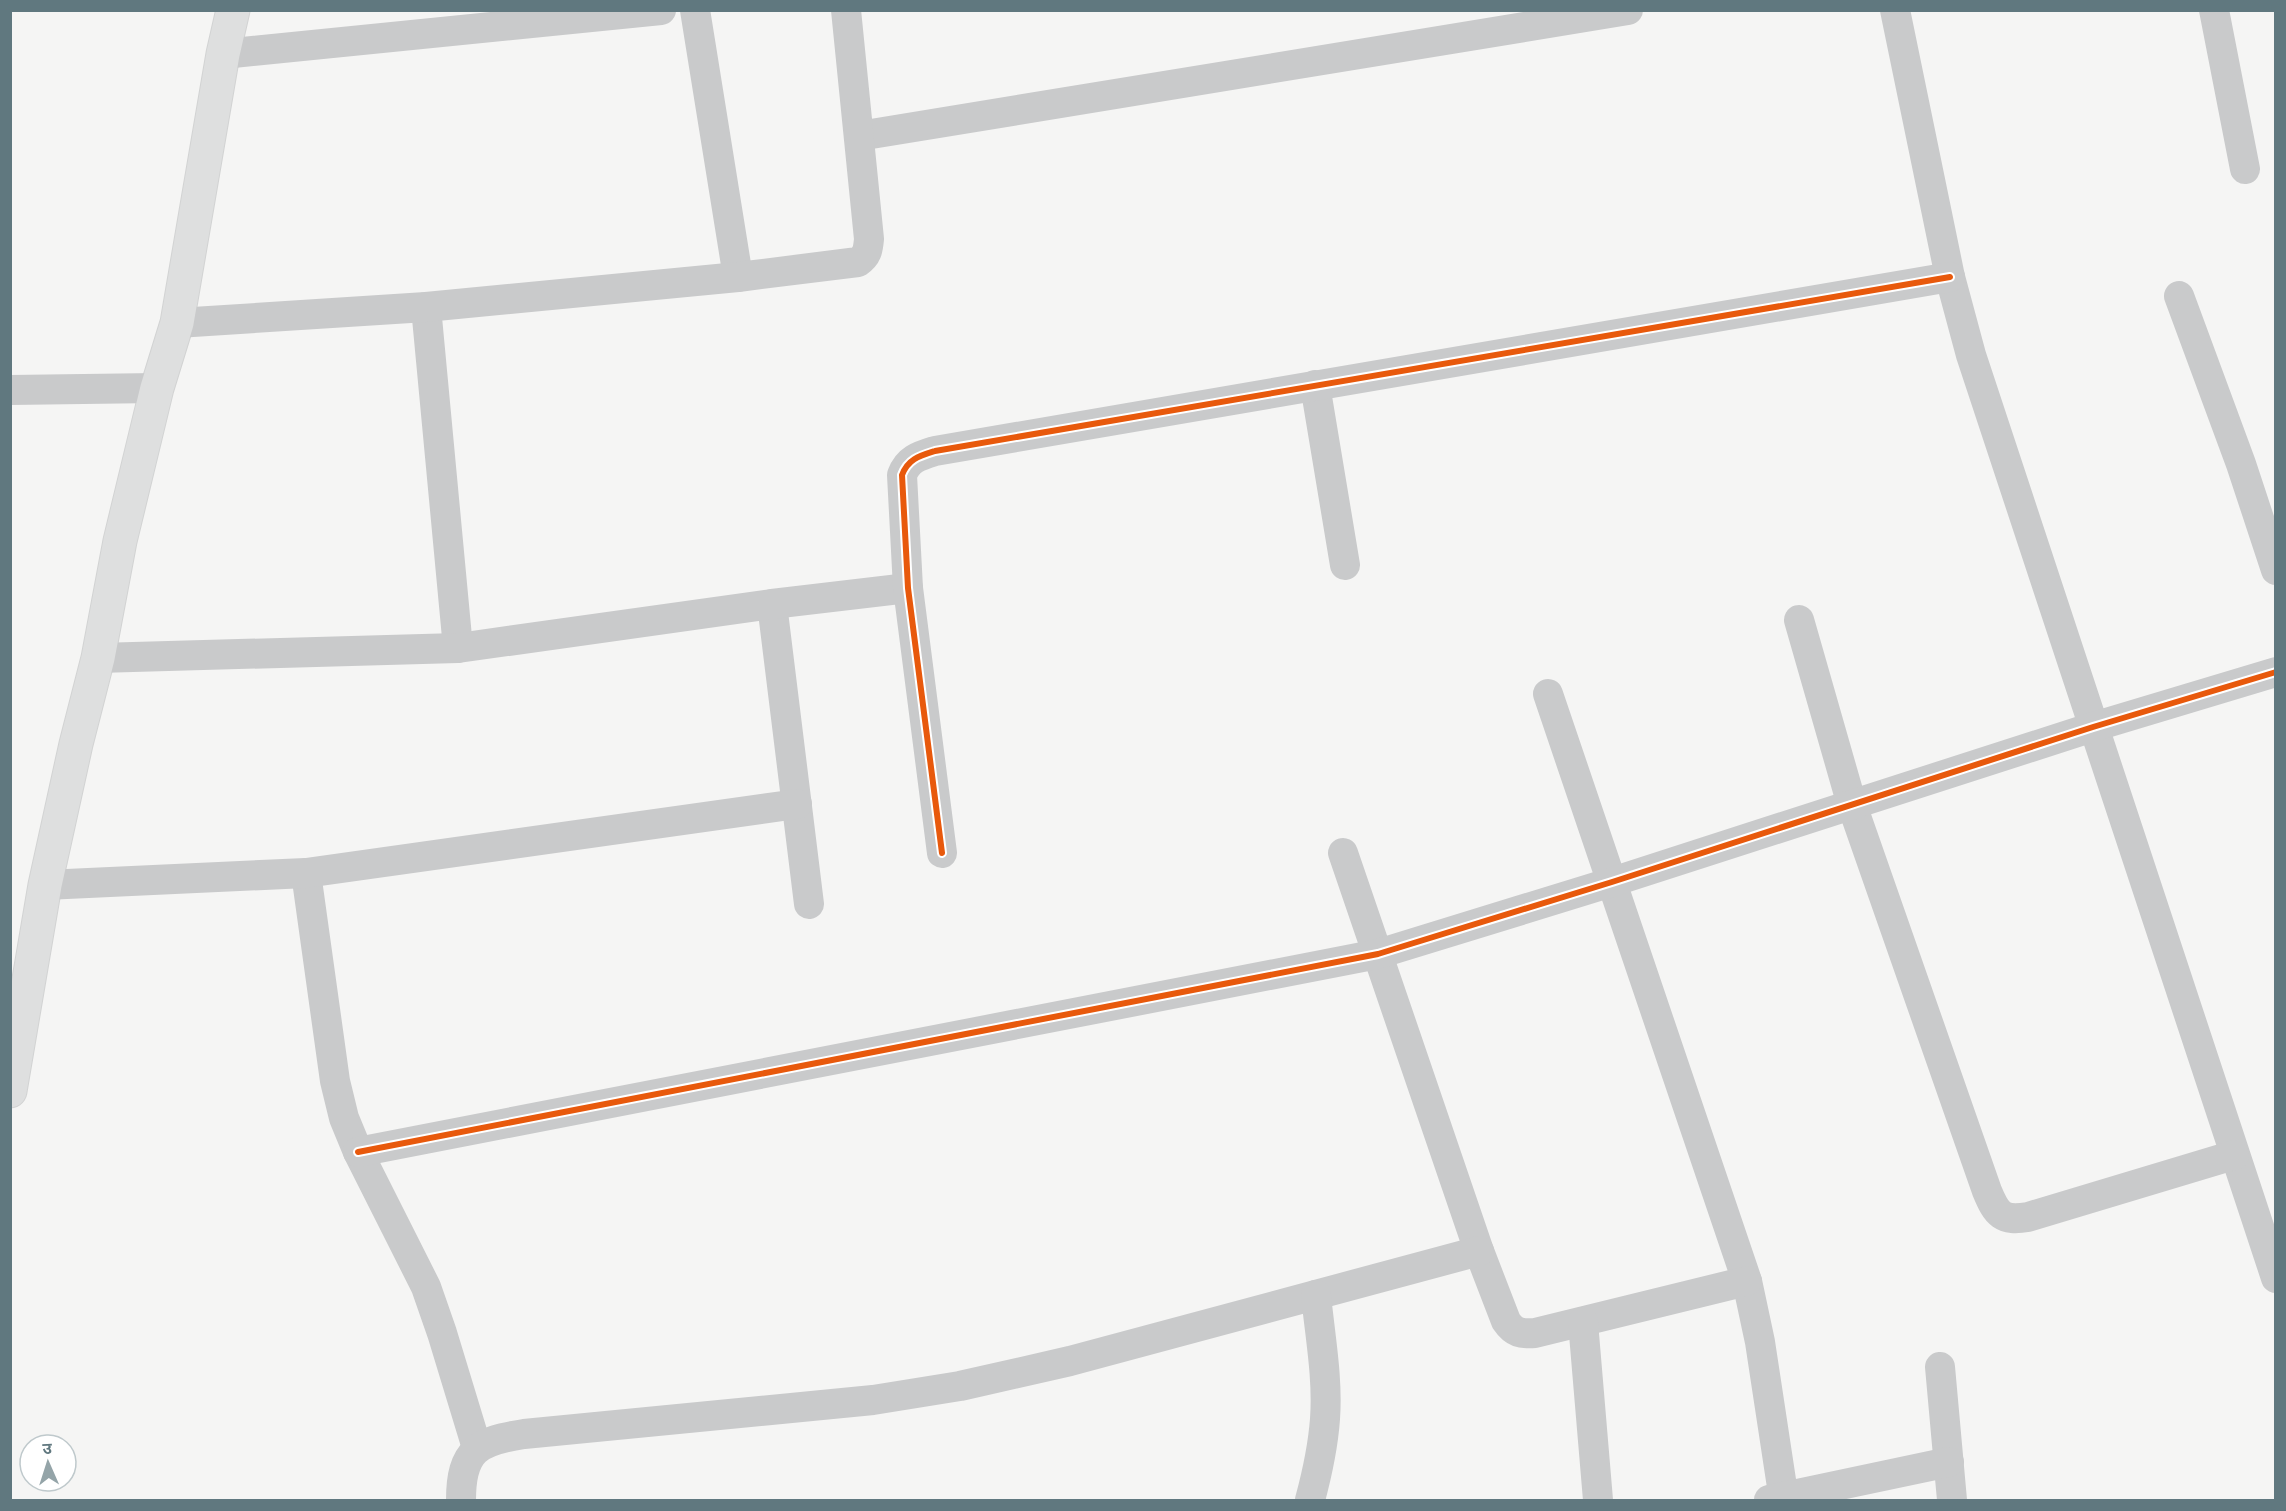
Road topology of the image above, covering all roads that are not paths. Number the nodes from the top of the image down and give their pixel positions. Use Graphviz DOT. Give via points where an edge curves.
graph roads {
  1 [pos="233,10"];
  2 [pos="661,10"];
  3 [pos="695,10"];
  4 [pos="846,10"];
  5 [pos="1628,10"];
  6 [pos="1895,10"];
  7 [pos="2214,10"];
  8 [pos="223,54"];
  9 [pos="858,136"];
  10 [pos="2245,169"];
  11 [pos="1950,276"];
  12 [pos="738,277"];
  13 [pos="2179,296"];
  14 [pos="426,307"];
  15 [pos="177,323"];
  16 [pos="1315,386"];
  17 [pos="157,388"];
  18 [pos="10,390"];
  19 [pos="1346,565"];
  20 [pos="2276,570"];
  21 [pos="908,588"];
  22 [pos="772,604"];
  23 [pos="1799,620"];
  24 [pos="458,648"];
  25 [pos="98,658"];
  26 [pos="2276,672"];
  27 [pos="1548,693"];
  28 [pos="2093,727"];
  29 [pos="797,804"];
  30 [pos="1852,805"];
  31 [pos="942,852"];
  32 [pos="1343,853"];
  33 [pos="306,873"];
  34 [pos="1612,882"];
  35 [pos="45,885"];
  36 [pos="809,904"];
  37 [pos="1378,954"];
  38 [pos="21,956"];
  39 [pos="10,1090"];
  40 [pos="358,1152"];
  41 [pos="2234,1155"];
  42 [pos="1479,1251"];
  43 [pos="2276,1278"];
  44 [pos="1747,1281"];
  45 [pos="1316,1295"];
  46 [pos="1583,1322"];
  47 [pos="1940,1367"];
  48 [pos="477,1448"];
  49 [pos="1949,1462"];
  50 [pos="1779,1499"];
  51 [pos="461,1500"];
  52 [pos="1310,1500"];
  53 [pos="1598,1500"];
  54 [pos="1952,1500"];
  1 -- 8 [label="street"];
  2 -- 8 [label="street"];
  3 -- 12 [label="street"];
  4 -- 9 [label="street"];
  5 -- 9 [label="street"];
  6 -- 11 [label="street"];
  7 -- 10 [label="street"];
  8 -- 15 [label="street"];
  9 -- 12 [label="street" via="869,239 864,258 848,264"];
  11 -- 16 [label="street"];
  11 -- 28 [label="street" via="1971,355"];
  12 -- 14 [label="street"];
  13 -- 20 [label="street"];
  14 -- 15 [label="street"];
  14 -- 24 [label="street"];
  15 -- 17 [label="street"];
  16 -- 19 [label="street"];
  16 -- 21 [label="street" via="935,451 913,459 901,482"];
  17 -- 18 [label="street"];
  17 -- 25 [label="street" via="120,541"];
  21 -- 22 [label="street"];
  21 -- 31 [label="street"];
  22 -- 24 [label="street"];
  22 -- 29 [label="street"];
  23 -- 30 [label="street"];
  24 -- 25 [label="street"];
  25 -- 35 [label="street"];
  26 -- 28 [label="street"];
  27 -- 34 [label="street"];
  28 -- 30 [label="street"];
  28 -- 41 [label="street"];
  29 -- 33 [label="street"];
  29 -- 36 [label="street"];
  30 -- 34 [label="street"];
  30 -- 41 [label="street" via="1988,1191 2001,1216 2028,1217"];
  32 -- 37 [label="street"];
  33 -- 35 [label="street"];
  33 -- 40 [label="street" via="335,1081"];
  34 -- 37 [label="street"];
  34 -- 44 [label="street"];
  35 -- 38 [label="street"];
  37 -- 40 [label="street"];
  37 -- 42 [label="street"];
  38 -- 39 [label="street"];
  40 -- 48 [label="street" via="426,1287"];
  41 -- 43 [label="street"];
  42 -- 45 [label="street"];
  42 -- 46 [label="street" via="1506,1321 1516,1333 1535,1333"];
  44 -- 46 [label="street"];
  44 -- 50 [label="street" via="1757,1324"];
  45 -- 48 [label="street" via="1070,1361 960,1386 873,1400 524,1434 496,1438"];
  45 -- 52 [label="street" via="1325,1418"];
  46 -- 53 [label="street"];
  47 -- 49 [label="street"];
  48 -- 51 [label="street" via="465,1464"];
  49 -- 50 [label="street"];
  49 -- 54 [label="street"];
}
